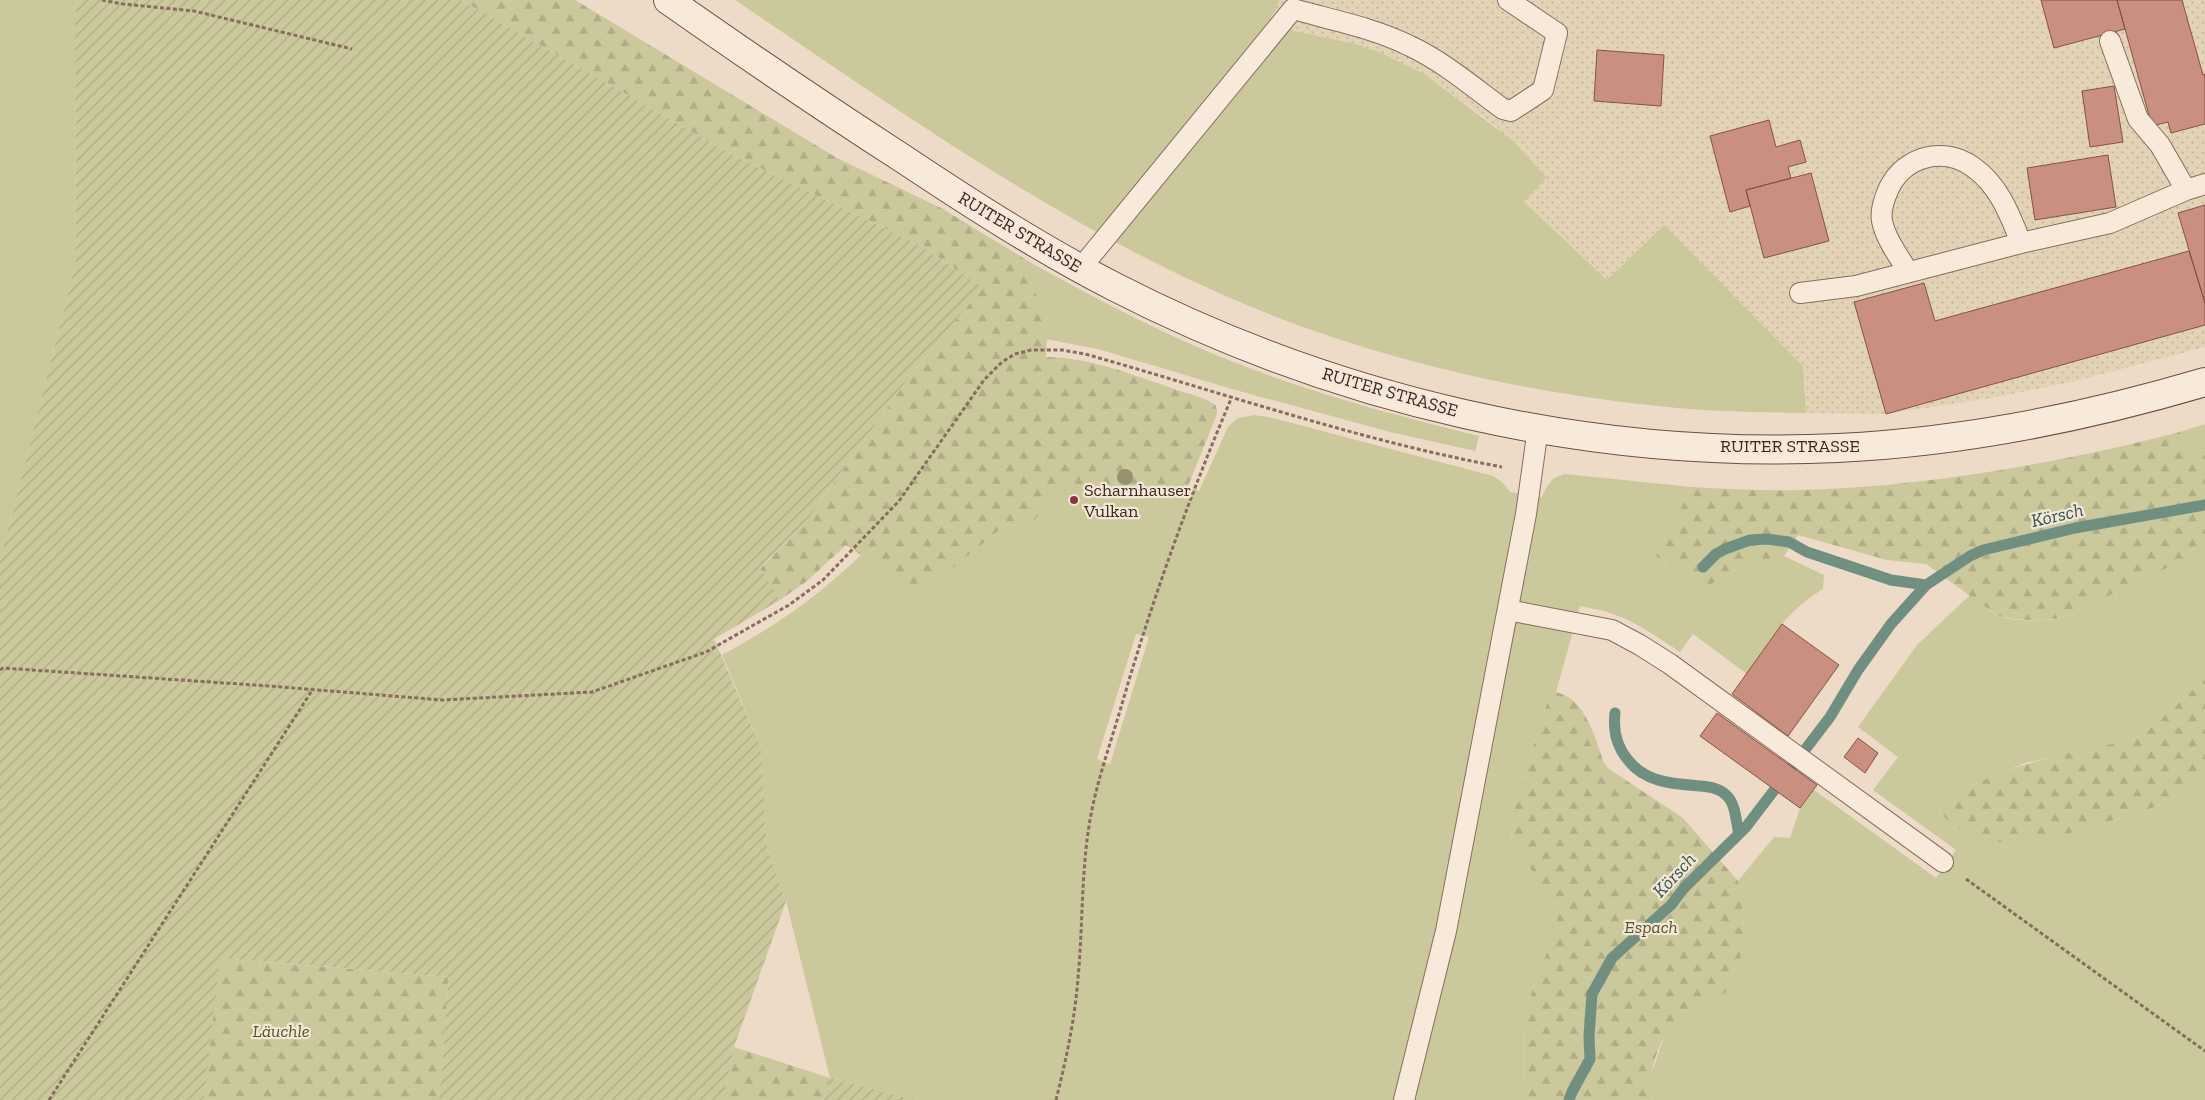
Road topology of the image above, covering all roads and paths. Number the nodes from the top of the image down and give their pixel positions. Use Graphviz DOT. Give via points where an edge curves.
graph roads {
  1 [pos="102,0"];
  2 [pos="668,0"];
  3 [pos="1508,0"];
  4 [pos="2110,41"];
  5 [pos="352,49"];
  6 [pos="2205,184"];
  7 [pos="2186,190"];
  8 [pos="2021,243"];
  9 [pos="1080,269"];
  10 [pos="1908,272"];
  11 [pos="1800,293"];
  12 [pos="2205,382"];
  13 [pos="1231,399"];
  14 [pos="1538,428"];
  15 [pos="1532,473"];
  16 [pos="1508,610"];
  17 [pos="0,670"];
  18 [pos="313,689"];
  19 [pos="1943,862"];
  20 [pos="2205,1051"];
  21 [pos="49,1100"];
  22 [pos="1056,1100"];
  23 [pos="1404,1100"];
  1 -- 5 [label="path" via="194,11"];
  2 -- 9 [label="main road, RUITER STRASSE" via="965,200"];
  3 -- 9 [label="lane" via="1557,32 1543,90 1510,111 1410,46 1362,28 1293,9"];
  4 -- 7 [label="lane" via="2138,119 2160,145"];
  6 -- 7 [label="lane"];
  7 -- 8 [label="lane" via="2110,223"];
  8 -- 10 [label="lane"];
  8 -- 10 [label="lane" via="2007,208 1979,171 1954,158 1936,156 1923,159 1899,171 1882,209 1887,235"];
  9 -- 14 [label="main road, RUITER STRASSE" via="1179,318 1290,362 1421,403"];
  10 -- 11 [label="lane" via="1856,286"];
  12 -- 14 [label="main road, RUITER STRASSE" via="2029,424 1853,447 1764,449 1687,446"];
  13 -- 15 [label="path" via="1458,459"];
  13 -- 18 [label="path" via="1085,354 1048,349 1022,352 1009,357 993,370 899,501 838,566 789,605 706,652 592,692 442,700"];
  13 -- 22 [label="path" via="1166,564 1094,800 1086,852 1075,1004"];
  14 -- 15 [label="lane"];
  15 -- 16 [label="lane"];
  16 -- 19 [label="lane" via="1598,626 1619,633 1662,658"];
  16 -- 23 [label="lane" via="1440,958"];
  17 -- 18 [label="path"];
  18 -- 21 [label="path"];
  19 -- 20 [label="path"];
}
